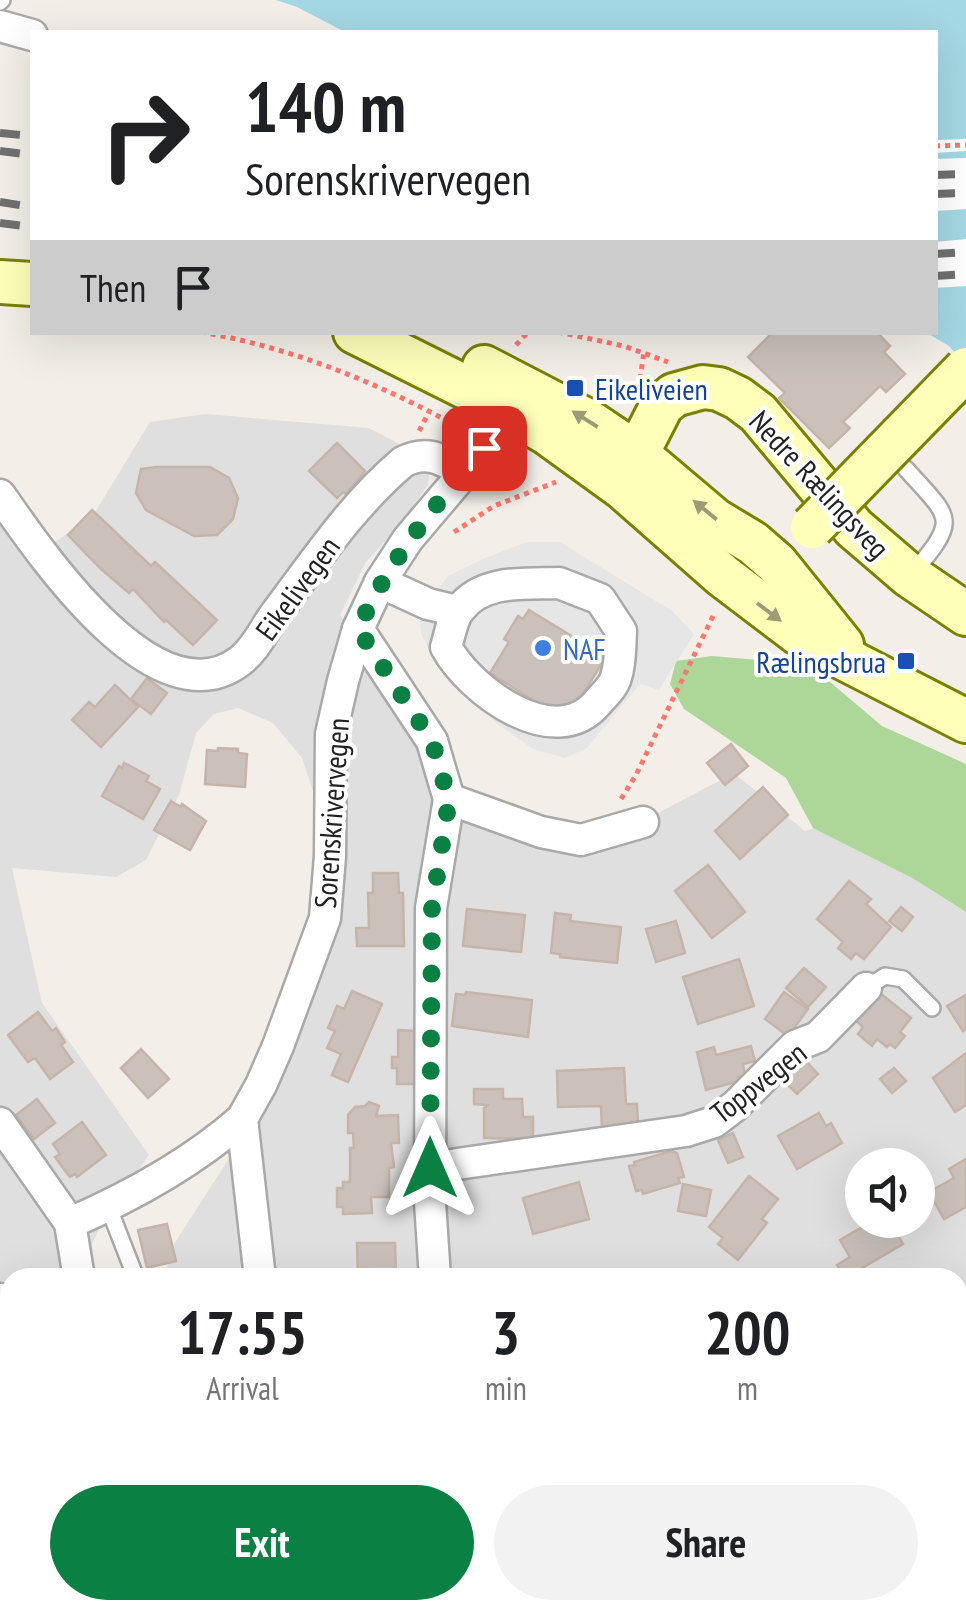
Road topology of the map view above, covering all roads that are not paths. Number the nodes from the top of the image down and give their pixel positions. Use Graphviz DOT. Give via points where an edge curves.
graph roads {
  1 [pos="0,26"];
  2 [pos="30,34"];
  3 [pos="0,282"];
  4 [pos="30,284"];
  5 [pos="362,335"];
  6 [pos="387,335"];
  7 [pos="966,369"];
  8 [pos="522,402"];
  9 [pos="637,454"];
  10 [pos="906,469"];
  11 [pos="464,472"];
  12 [pos="0,495"];
  13 [pos="693,550"];
  14 [pos="776,563"];
  15 [pos="910,576"];
  16 [pos="380,582"];
  17 [pos="457,611"];
  18 [pos="966,614"];
  19 [pos="358,629"];
  20 [pos="863,667"];
  21 [pos="966,721"];
  22 [pos="449,800"];
  23 [pos="643,822"];
  24 [pos="866,988"];
  25 [pos="932,1008"];
  26 [pos="242,1119"];
  27 [pos="0,1122"];
  28 [pos="430,1168"];
  29 [pos="108,1206"];
  30 [pos="70,1222"];
  31 [pos="77,1268"];
  32 [pos="132,1268"];
  33 [pos="259,1268"];
  34 [pos="435,1268"];
  1 -- 2 [label="street"];
  3 -- 4 [label="main road"];
  5 -- 8 [label="main road"];
  6 -- 8 [label="main road" via="450,352"];
  7 -- 14 [label="main road, Nedre Rælingsveg, bridge"];
  9 -- 8 [label="main road, one-way" via="588,421"];
  8 -- 11 [label="street, Sorenskrivervegen"];
  8 -- 13 [label="main road"];
  14 -- 9 [label="main road, one-way"];
  9 -- 15 [label="main road, Nedre Rælingsveg" via="674,395 719,389 758,413 854,528"];
  10 -- 15 [label="lane" via="947,520"];
  11 -- 12 [label="street, Eikelivegen" via="436,456 403,462 328,544 255,647 237,664 197,674 153,663 122,641 64,583"];
  11 -- 16 [label="street, Sorenskrivervegen"];
  13 -- 14 [label="main road" via="733,562"];
  13 -- 20 [label="main road, one-way" via="806,639"];
  14 -- 20 [label="main road"];
  15 -- 18 [label="main road, Nedre Rælingsveg"];
  16 -- 17 [label="street"];
  16 -- 19 [label="street, Sorenskrivervegen"];
  17 -- 17 [label="street" via="479,591 510,584 559,582 600,599 621,630 616,680 588,714 564,723 533,721 454,662 446,647"];
  19 -- 22 [label="street" via="432,741"];
  19 -- 26 [label="street, Sorenskrivervegen" via="331,734 325,918 278,1046"];
  20 -- 21 [label="main road"];
  22 -- 23 [label="street" via="581,840"];
  22 -- 28 [label="street" via="432,908"];
  24 -- 25 [label="lane, Toppvegen" via="885,976 903,980"];
  24 -- 28 [label="street, Toppvegen" via="714,1122"];
  26 -- 29 [label="street"];
  26 -- 33 [label="street"];
  27 -- 30 [label="street"];
  28 -- 34 [label="street"];
  29 -- 30 [label="street"];
  29 -- 32 [label="lane"];
  30 -- 31 [label="street"];
}
